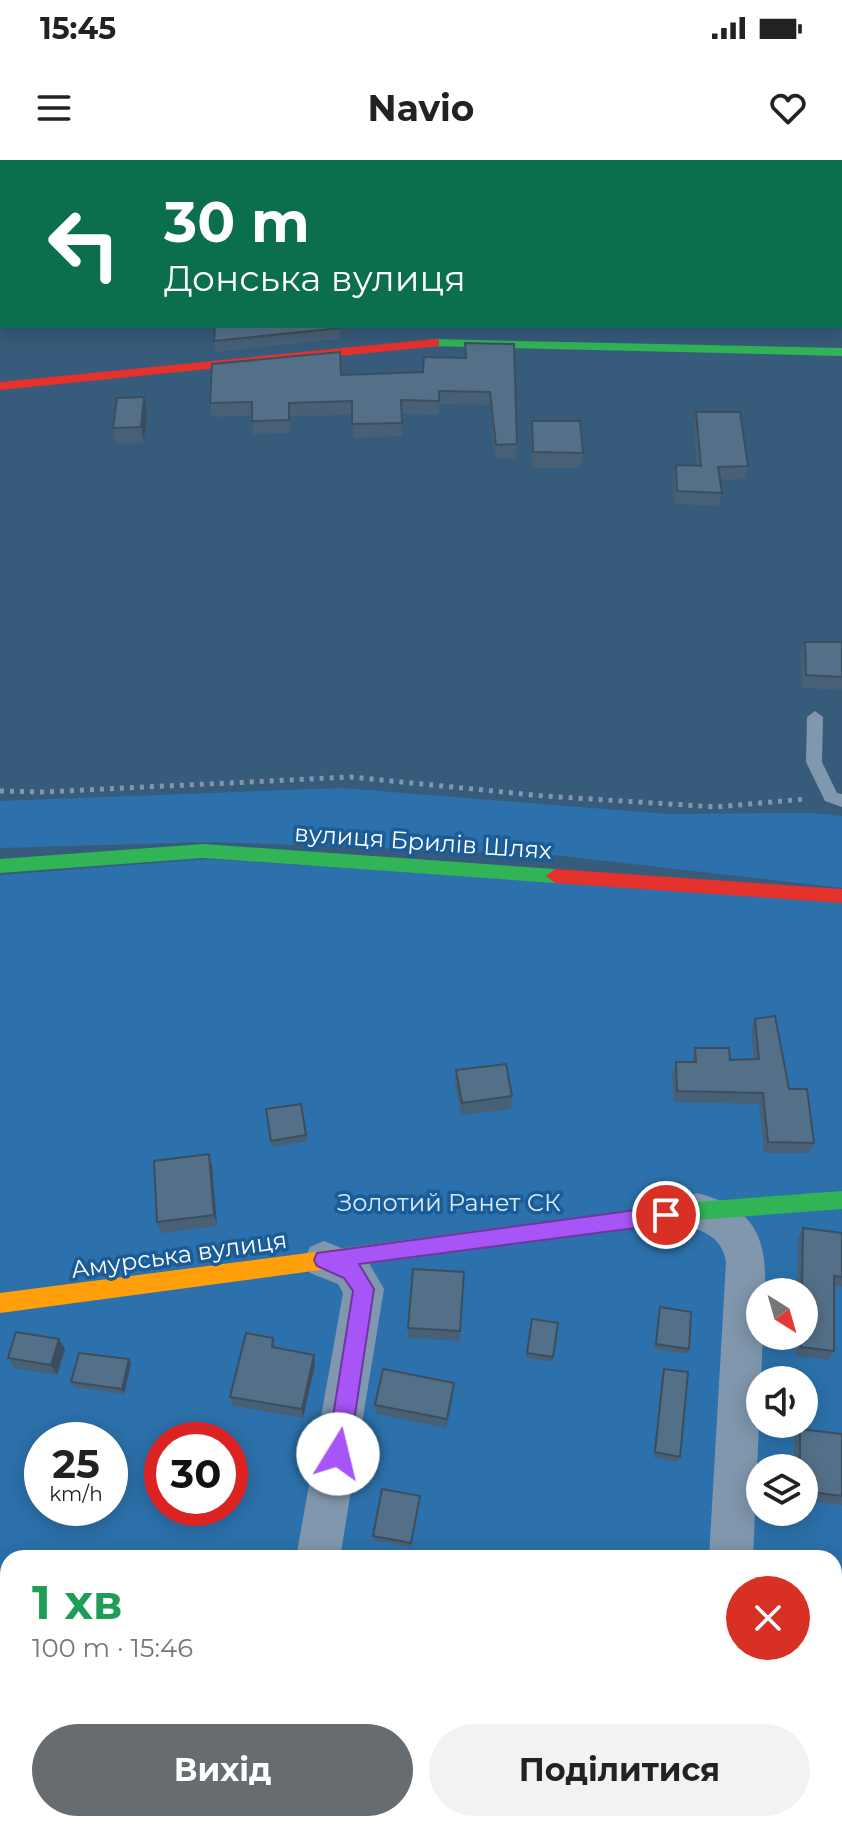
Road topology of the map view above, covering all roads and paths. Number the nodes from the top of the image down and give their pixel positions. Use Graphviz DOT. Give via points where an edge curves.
graph roads {
  1 [pos="842,352"];
  2 [pos="0,386"];
  3 [pos="815,717"];
  4 [pos="0,791"];
  5 [pos="838,798"];
  6 [pos="0,866"];
  7 [pos="842,896"];
  8 [pos="842,1200"];
  9 [pos="697,1211"];
  10 [pos="324,1260"];
  11 [pos="0,1303"];
  12 [pos="320,1550"];
  13 [pos="731,1550"];
  1 -- 2 [label="street" via="435,343"];
  3 -- 5 [label="lane" via="814,762"];
  4 -- 5 [label="path" via="351,777 716,807"];
  6 -- 7 [label="street, вулиця Брилів Шлях" via="203,851"];
  8 -- 9 [label="street, Амурська вулиця"];
  9 -- 10 [label="street, Амурська вулиця"];
  9 -- 13 [label="street" via="720,1218 738,1233 746,1262"];
  10 -- 11 [label="street, Амурська вулиця"];
  10 -- 12 [label="street" via="352,1271 364,1289"];
}
